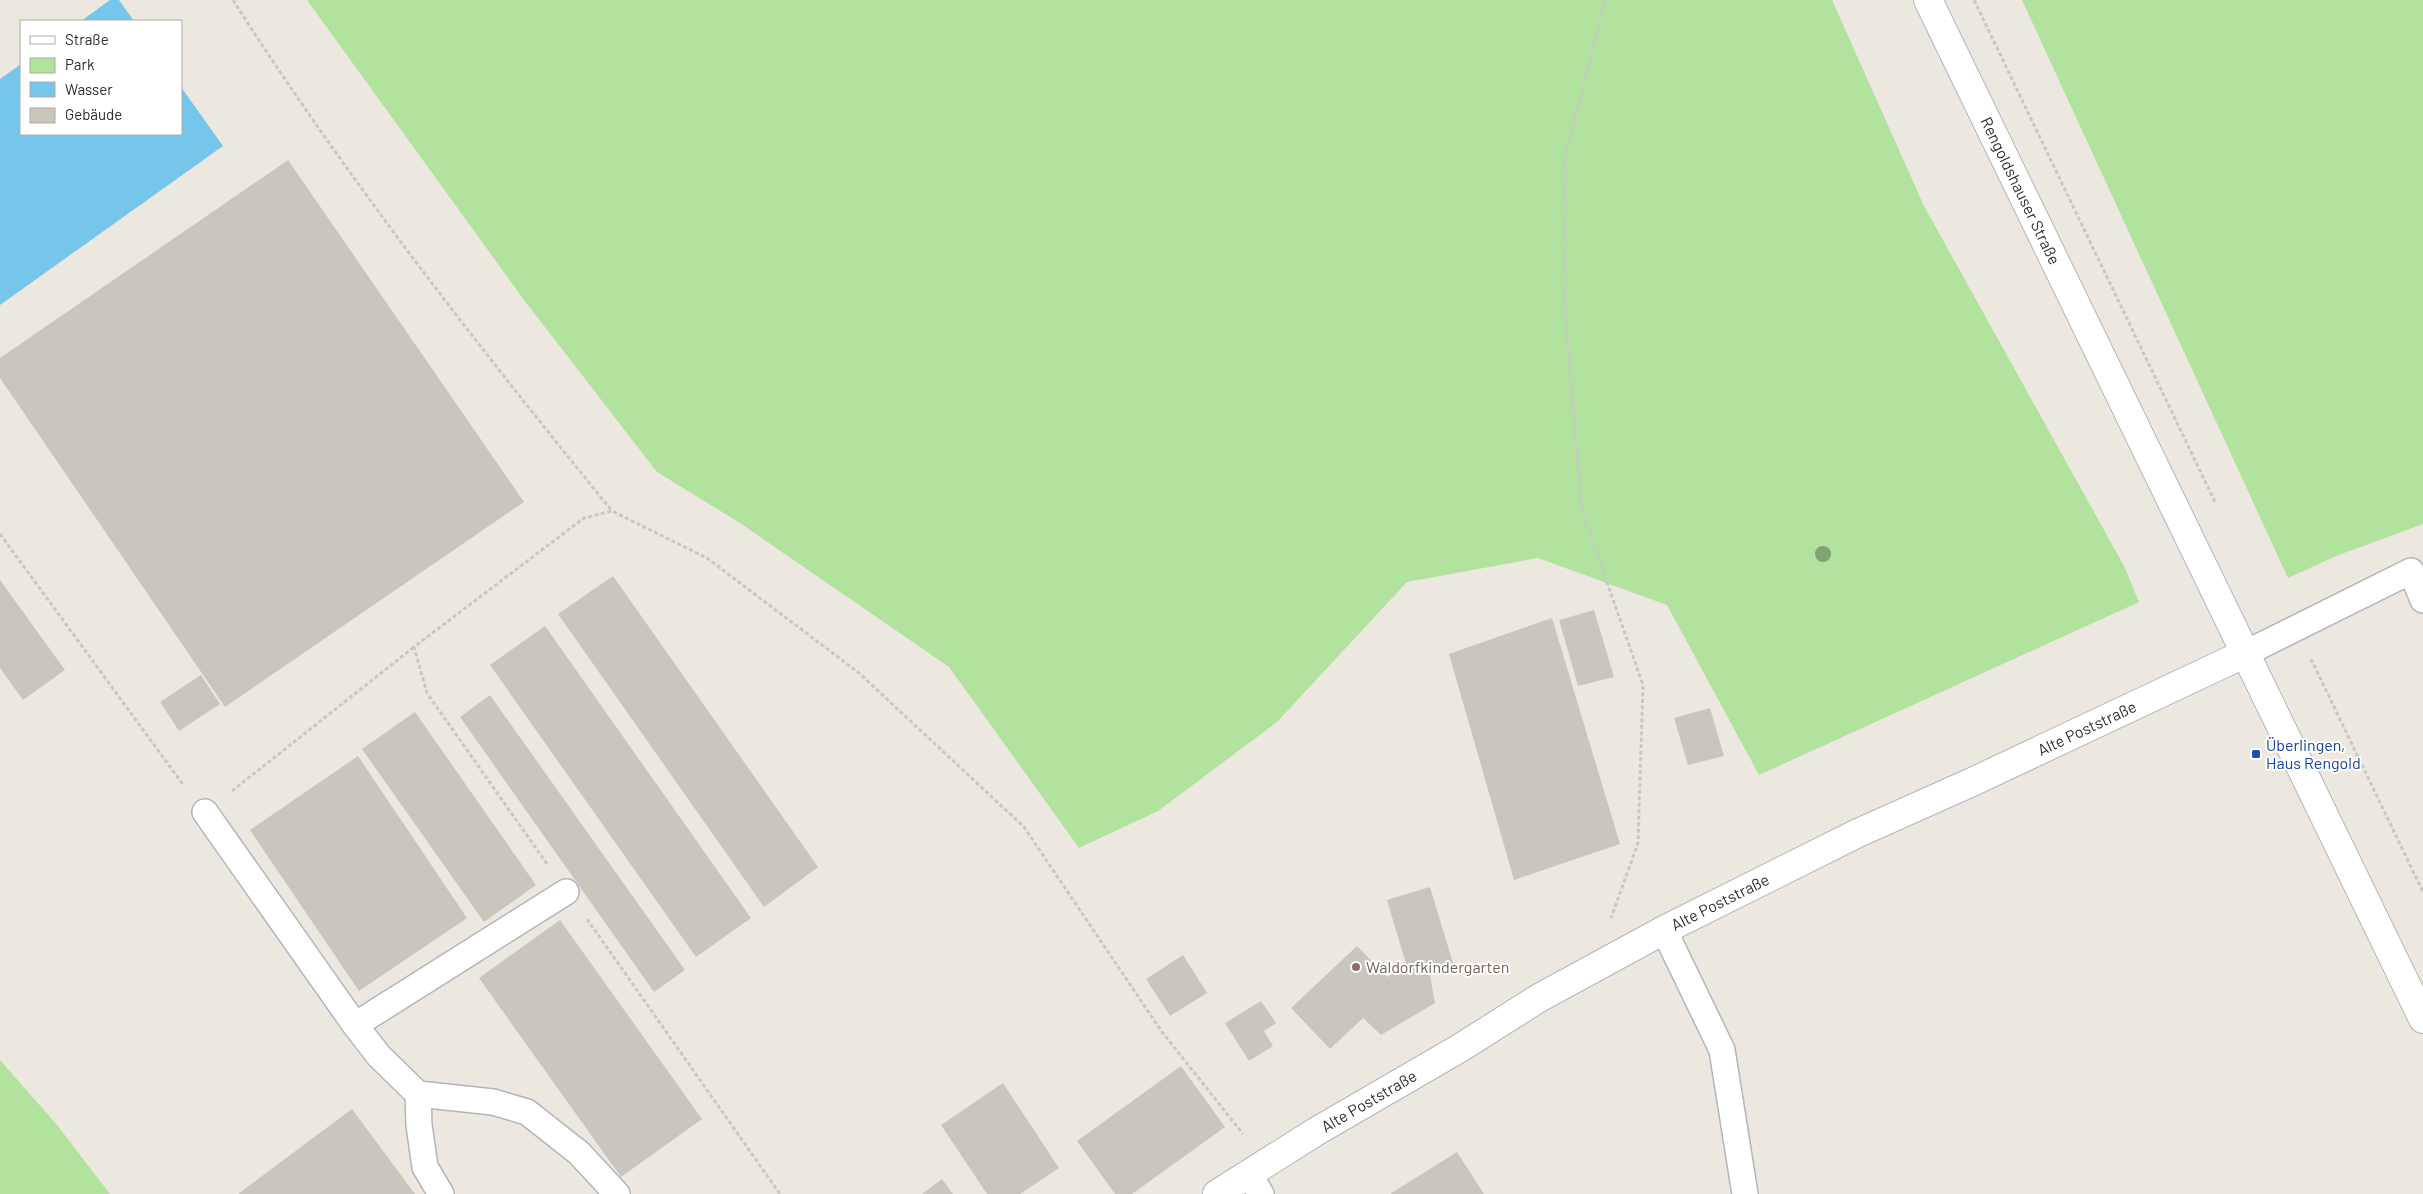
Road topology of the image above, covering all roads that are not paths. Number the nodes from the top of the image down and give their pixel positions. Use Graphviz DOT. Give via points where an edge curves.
graph roads {
  1 [pos="1928,0"];
  2 [pos="2423,600"];
  3 [pos="2246,653"];
  4 [pos="205,812"];
  5 [pos="566,892"];
  6 [pos="1664,930"];
  7 [pos="2423,1019"];
  8 [pos="355,1025"];
  9 [pos="418,1094"];
  10 [pos="1255,1184"];
  11 [pos="441,1194"];
  12 [pos="617,1194"];
  13 [pos="1217,1194"];
  14 [pos="1745,1194"];
  1 -- 3 [label="street, Rengoldshauser Straße"];
  2 -- 3 [label="lane" via="2411,571"];
  3 -- 6 [label="street, Alte Poststraße" via="1813,854"];
  3 -- 7 [label="street, Rengoldshauser Straße"];
  4 -- 8 [label="lane"];
  5 -- 8 [label="lane"];
  6 -- 10 [label="street, Alte Poststraße" via="1539,998 1316,1131"];
  6 -- 14 [label="lane" via="1722,1050"];
  8 -- 9 [label="lane" via="379,1056"];
  9 -- 11 [label="lane" via="425,1167"];
  9 -- 12 [label="lane" via="493,1102 527,1112 579,1153"];
  10 -- 13 [label="street, Alte Poststraße"];
}
